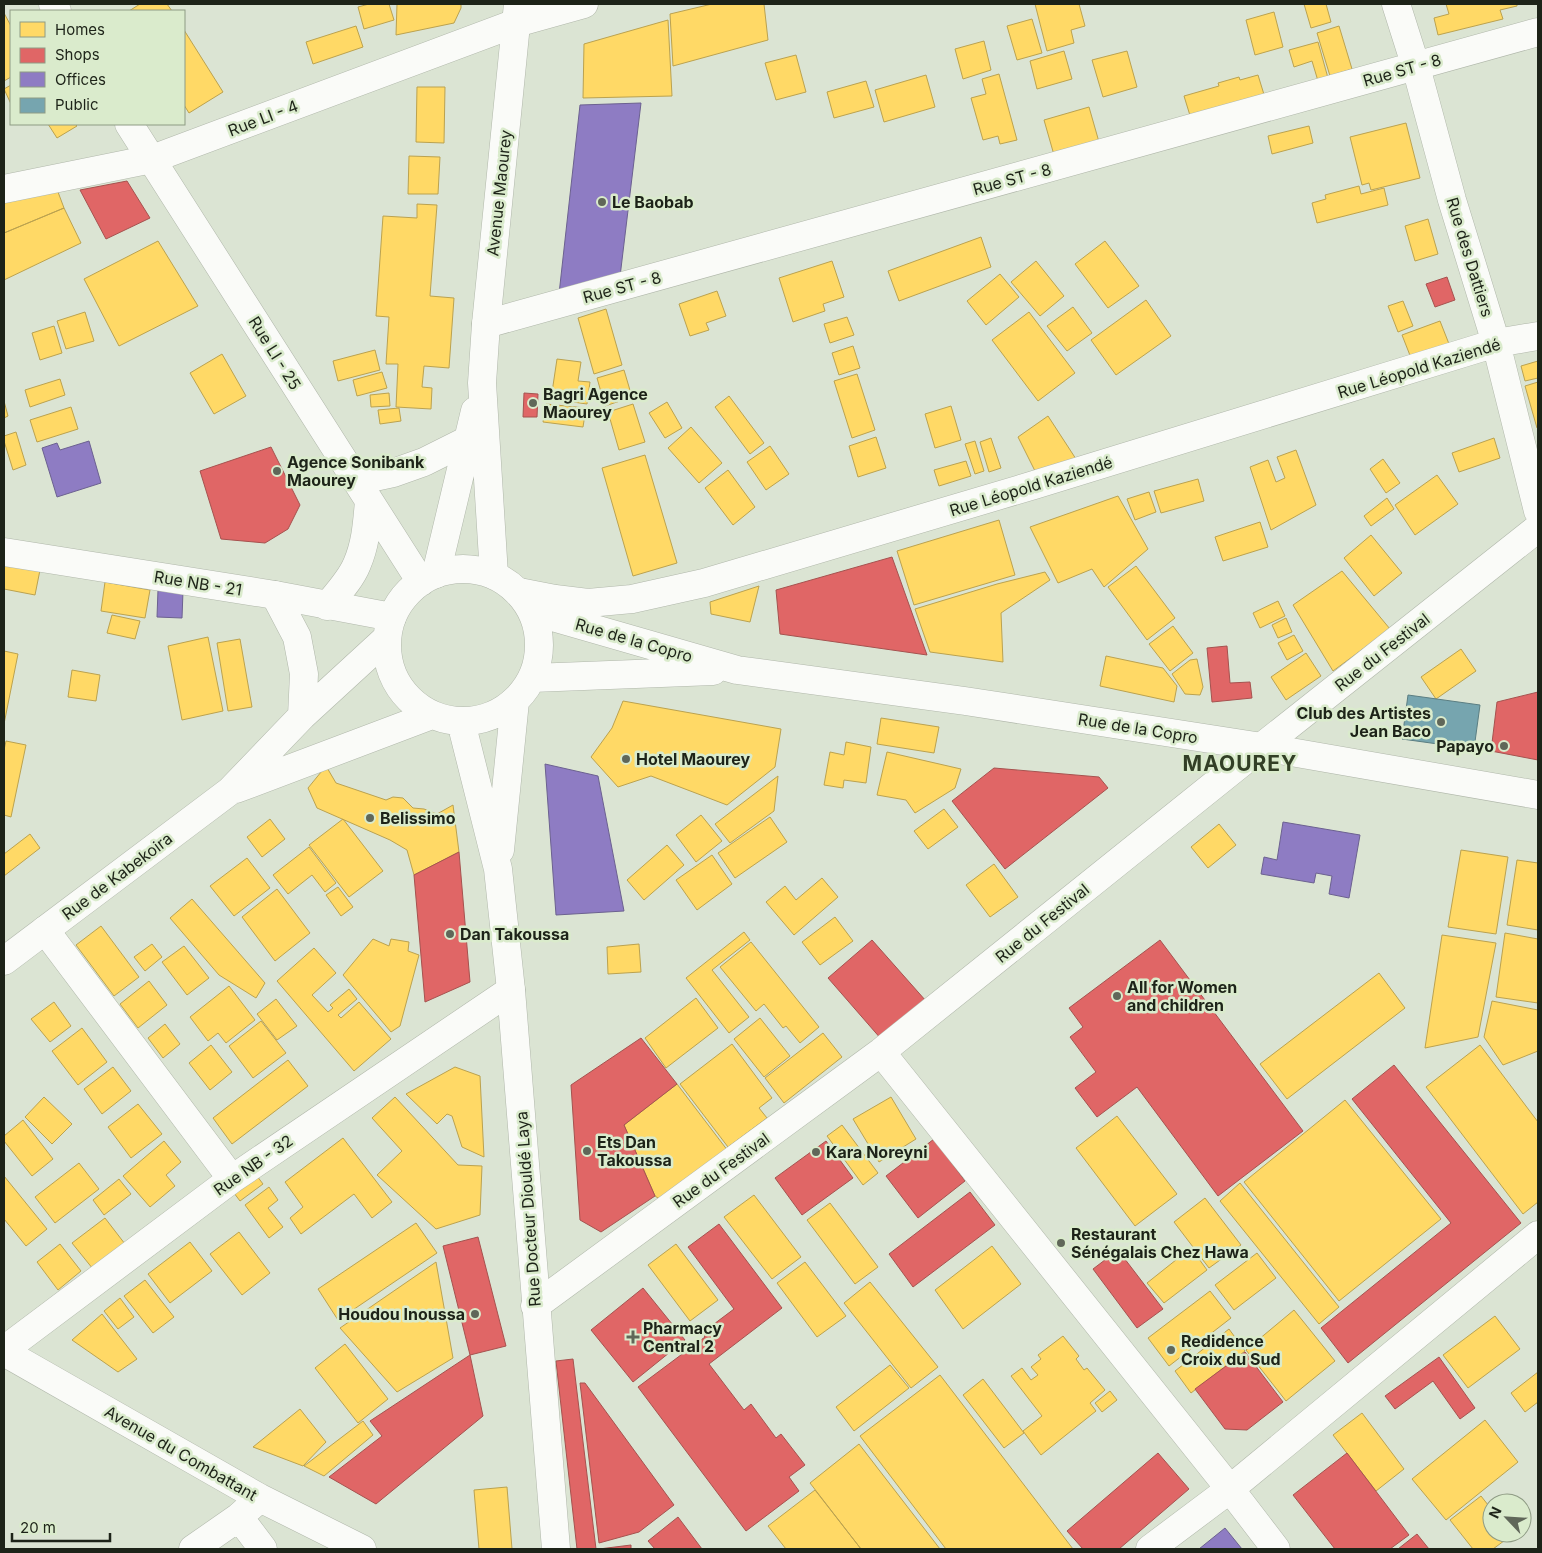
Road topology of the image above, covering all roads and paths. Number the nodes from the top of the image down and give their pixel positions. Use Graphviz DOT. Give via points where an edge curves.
graph roads {
  1 [pos="584,4"];
  2 [pos="1396,4"];
  3 [pos="517,13"];
  4 [pos="1538,32"];
  5 [pos="1416,67"];
  6 [pos="130,125"];
  7 [pos="152,160"];
  8 [pos="4,189"];
  9 [pos="486,324"];
  10 [pos="1538,336"];
  11 [pos="1496,344"];
  12 [pos="482,383"];
  13 [pos="468,440"];
  14 [pos="362,491"];
  15 [pos="1538,511"];
  16 [pos="1538,528"];
  17 [pos="4,552"];
  18 [pos="494,575"];
  19 [pos="428,578"];
  20 [pos="276,595"];
  21 [pos="526,602"];
  22 [pos="327,606"];
  23 [pos="390,627"];
  24 [pos="737,670"];
  25 [pos="532,678"];
  26 [pos="515,701"];
  27 [pos="432,715"];
  28 [pos="302,716"];
  29 [pos="461,722"];
  30 [pos="1262,747"];
  31 [pos="230,791"];
  32 [pos="1538,795"];
  33 [pos="498,869"];
  34 [pos="45,930"];
  35 [pos="4,961"];
  36 [pos="511,990"];
  37 [pos="881,1052"];
  38 [pos="232,1178"];
  39 [pos="1538,1235"];
  40 [pos="535,1306"];
  41 [pos="4,1351"];
  42 [pos="1230,1489"];
  43 [pos="260,1498"];
  44 [pos="238,1517"];
  45 [pos="193,1549"];
  46 [pos="263,1549"];
  47 [pos="362,1549"];
  48 [pos="556,1549"];
  49 [pos="1150,1549"];
  50 [pos="1276,1549"];
  1 -- 3 [label="street, Rue LI - 4"];
  2 -- 5 [label="street, Rue des Dattiers"];
  3 -- 7 [label="street, Rue LI - 4"];
  3 -- 9 [label="street, Avenue Maourey"];
  4 -- 5 [label="street, Rue ST - 8"];
  5 -- 9 [label="street, Rue ST - 8"];
  5 -- 11 [label="street, Rue des Dattiers"];
  6 -- 7 [label="street, Rue LI - 25"];
  7 -- 8 [label="street, Rue LI - 4"];
  7 -- 14 [label="street, Rue LI - 25"];
  9 -- 12 [label="street, Avenue Maourey"];
  10 -- 11 [label="street, Rue Léopold Kaziendé"];
  11 -- 15 [label="street, Rue des Dattiers"];
  11 -- 21 [label="street, Rue Léopold Kaziendé" via="704,583 632,599 588,603 555,599"];
  12 -- 13 [label="street, Avenue Maourey"];
  12 -- 18 [label="street, Avenue Maourey"];
  13 -- 14 [label="street" via="393,473"];
  13 -- 19 [label="street, Avenue Maourey"];
  14 -- 19 [label="street, Rue LI - 25"];
  14 -- 22 [label="street" via="366,538 357,565"];
  16 -- 30 [label="street, Rue du Festival"];
  17 -- 20 [label="street, Rue NB - 21"];
  18 -- 19 [label="street" via="456,569"];
  18 -- 21 [label="street" via="508,582"];
  19 -- 23 [label="street" via="404,597"];
  20 -- 22 [label="street, Rue NB - 21"];
  20 -- 28 [label="street" via="297,637 304,674"];
  21 -- 24 [label="street, Rue de la Copro"];
  21 -- 25 [label="street" via="539,633 539,656"];
  22 -- 23 [label="street, Rue NB - 21"];
  23 -- 27 [label="street" via="388,657 393,675 402,692"];
  23 -- 28 [label="street, Rue de Kabekoira"];
  24 -- 25 [label="street, Rue de la Copro"];
  24 -- 30 [label="street, Rue de la Copro"];
  25 -- 26 [label="street"];
  26 -- 29 [label="street" via="499,713 481,720"];
  26 -- 33 [label="street, Rue Docteur Diouldé Laya"];
  27 -- 29 [label="street"];
  27 -- 31 [label="street, Rue de Kabekoira"];
  28 -- 31 [label="street, Rue de Kabekoira"];
  29 -- 33 [label="street, Rue Docteur Diouldé Laya"];
  30 -- 32 [label="street, Rue de la Copro"];
  30 -- 37 [label="street, Rue du Festival"];
  31 -- 34 [label="street, Rue de Kabekoira"];
  33 -- 36 [label="street, Rue Docteur Diouldé Laya"];
  34 -- 35 [label="street, Rue de Kabekoira"];
  34 -- 38 [label="street"];
  36 -- 38 [label="street, Rue NB - 32"];
  36 -- 40 [label="street, Rue Docteur Diouldé Laya"];
  37 -- 40 [label="street, Rue du Festival"];
  37 -- 42 [label="street"];
  38 -- 41 [label="street, Rue NB - 32"];
  39 -- 42 [label="street"];
  40 -- 48 [label="street, Rue Docteur Diouldé Laya"];
  41 -- 43 [label="street, Avenue du Combattant"];
  42 -- 49 [label="street"];
  42 -- 50 [label="street"];
  43 -- 44 [label="street"];
  43 -- 47 [label="street, Avenue du Combattant"];
  44 -- 45 [label="street"];
  44 -- 46 [label="street"];
}
